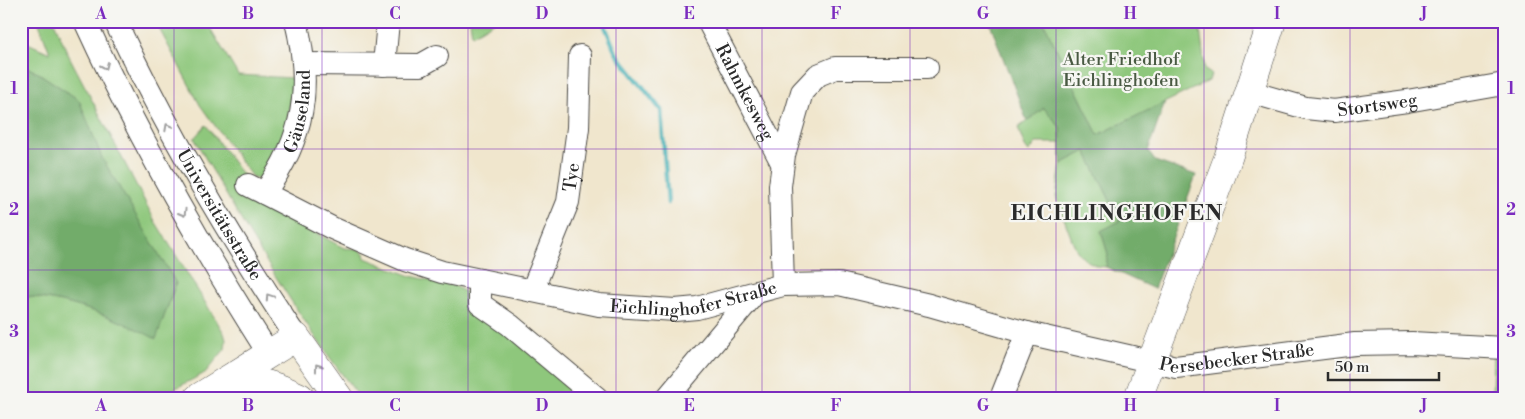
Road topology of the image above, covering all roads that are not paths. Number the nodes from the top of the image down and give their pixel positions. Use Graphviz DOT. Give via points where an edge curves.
graph roads {
  1 [pos="85,21"];
  2 [pos="115,21"];
  3 [pos="296,21"];
  4 [pos="388,21"];
  5 [pos="708,21"];
  6 [pos="1272,21"];
  7 [pos="437,56"];
  8 [pos="580,56"];
  9 [pos="304,64"];
  10 [pos="384,65"];
  11 [pos="927,68"];
  12 [pos="1504,84"];
  13 [pos="1250,92"];
  14 [pos="782,163"];
  15 [pos="256,189"];
  16 [pos="480,280"];
  17 [pos="783,285"];
  18 [pos="532,291"];
  19 [pos="755,293"];
  20 [pos="1027,333"];
  21 [pos="296,337"];
  22 [pos="1504,348"];
  23 [pos="269,354"];
  24 [pos="1150,362"];
  25 [pos="199,397"];
  26 [pos="300,397"];
  27 [pos="340,398"];
  28 [pos="597,398"];
  29 [pos="668,398"];
  30 [pos="1001,398"];
  31 [pos="1138,398"];
  1 -- 23 [label="street, Universitätsstraße, one-way" via="159,170"];
  21 -- 2 [label="street, Universitätsstraße, one-way" via="204,190"];
  3 -- 9 [label="street, Gäuseland"];
  4 -- 10 [label="street"];
  5 -- 14 [label="street, Rahmkesweg"];
  6 -- 13 [label="main road"];
  7 -- 10 [label="street" via="421,65"];
  8 -- 18 [label="street, Tye" via="578,128 568,202"];
  9 -- 10 [label="street"];
  9 -- 15 [label="street, Gäuseland" via="302,109 293,146 287,160"];
  11 -- 14 [label="street, Rahmkesweg" via="834,68 818,75 802,92"];
  12 -- 13 [label="street, Stortsweg" via="1334,110 1306,108"];
  13 -- 24 [label="main road"];
  14 -- 17 [label="street, Rahmkesweg"];
  15 -- 16 [label="street, Eichlinghofer Straße" via="332,228 405,260"];
  16 -- 18 [label="street, Eichlinghofer Straße"];
  16 -- 28 [label="street" via="480,304 510,324"];
  17 -- 19 [label="street, Eichlinghofer Straße"];
  17 -- 20 [label="street, Eichlinghofer Straße" via="847,286"];
  18 -- 19 [label="street, Eichlinghofer Straße" via="599,305 664,310 697,308"];
  19 -- 29 [label="street"];
  20 -- 24 [label="street, Eichlinghofer Straße"];
  20 -- 30 [label="street"];
  21 -- 23 [label="main road"];
  27 -- 21 [label="main road, Universitätsstraße, one-way"];
  22 -- 24 [label="street, Persebecker Straße" via="1412,343 1355,344 1176,367"];
  23 -- 25 [label="main road"];
  23 -- 26 [label="main road, Universitätsstraße"];
  24 -- 31 [label="main road"];
  25 -- 26 [label="main road" via="242,382 257,381"];
}
